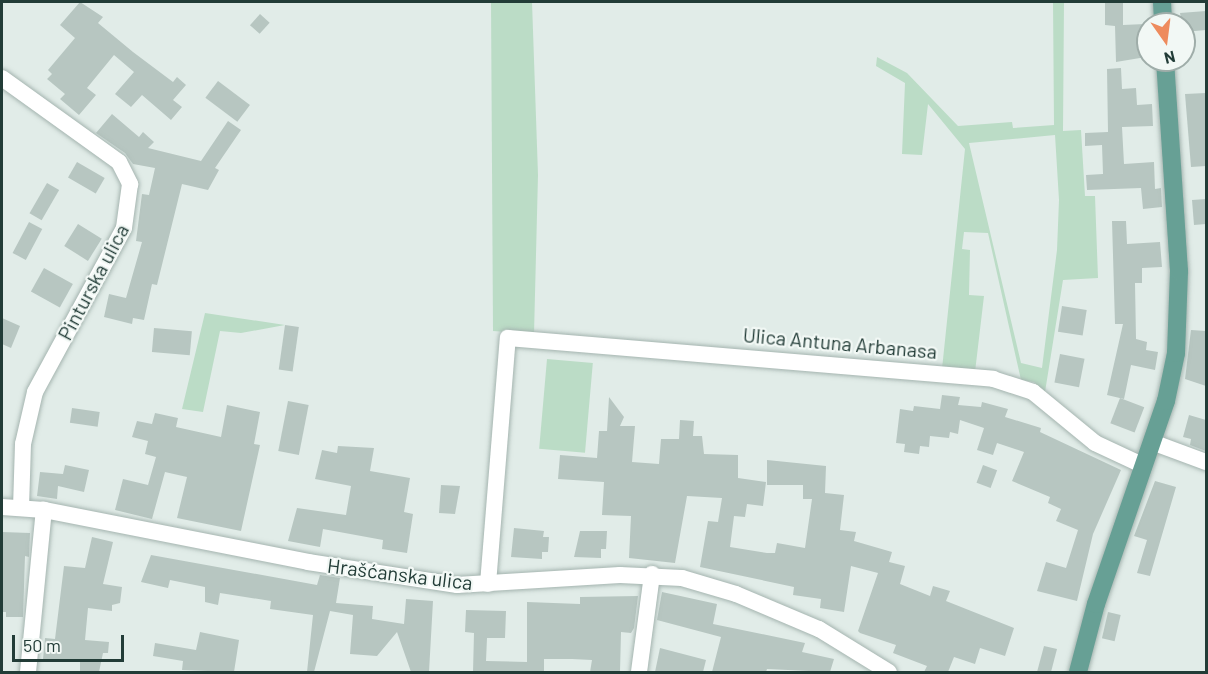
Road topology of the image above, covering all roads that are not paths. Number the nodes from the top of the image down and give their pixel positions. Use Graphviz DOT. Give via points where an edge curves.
graph roads {
  1 [pos="1167,72"];
  2 [pos="2,78"];
  3 [pos="1152,442"];
  4 [pos="1206,462"];
  5 [pos="1142,465"];
  6 [pos="21,506"];
  7 [pos="2,507"];
  8 [pos="44,510"];
  9 [pos="652,574"];
  10 [pos="488,584"];
  11 [pos="28,672"];
  12 [pos="639,672"];
  13 [pos="889,672"];
  14 [pos="1078,672"];
  1 -- 3 [label="main road" via="1179,271 1178,333 1173,375"];
  2 -- 6 [label="street, Pinturska ulica" via="119,162 130,184 124,228 35,392 23,444"];
  3 -- 4 [label="street"];
  3 -- 5 [label="main road"];
  5 -- 10 [label="street, Ulica Antuna Arbanasa" via="1095,443 1033,392 993,379 508,338"];
  5 -- 14 [label="main road"];
  6 -- 7 [label="street, Hrašćanska ulica"];
  6 -- 8 [label="street, Hrašćanska ulica"];
  8 -- 10 [label="street, Hrašćanska ulica" via="369,573 458,585"];
  8 -- 11 [label="street"];
  9 -- 10 [label="street, Hrašćanska ulica"];
  9 -- 12 [label="street"];
  9 -- 13 [label="street, Hrašćanska ulica" via="714,587 787,614 845,643"];
}
